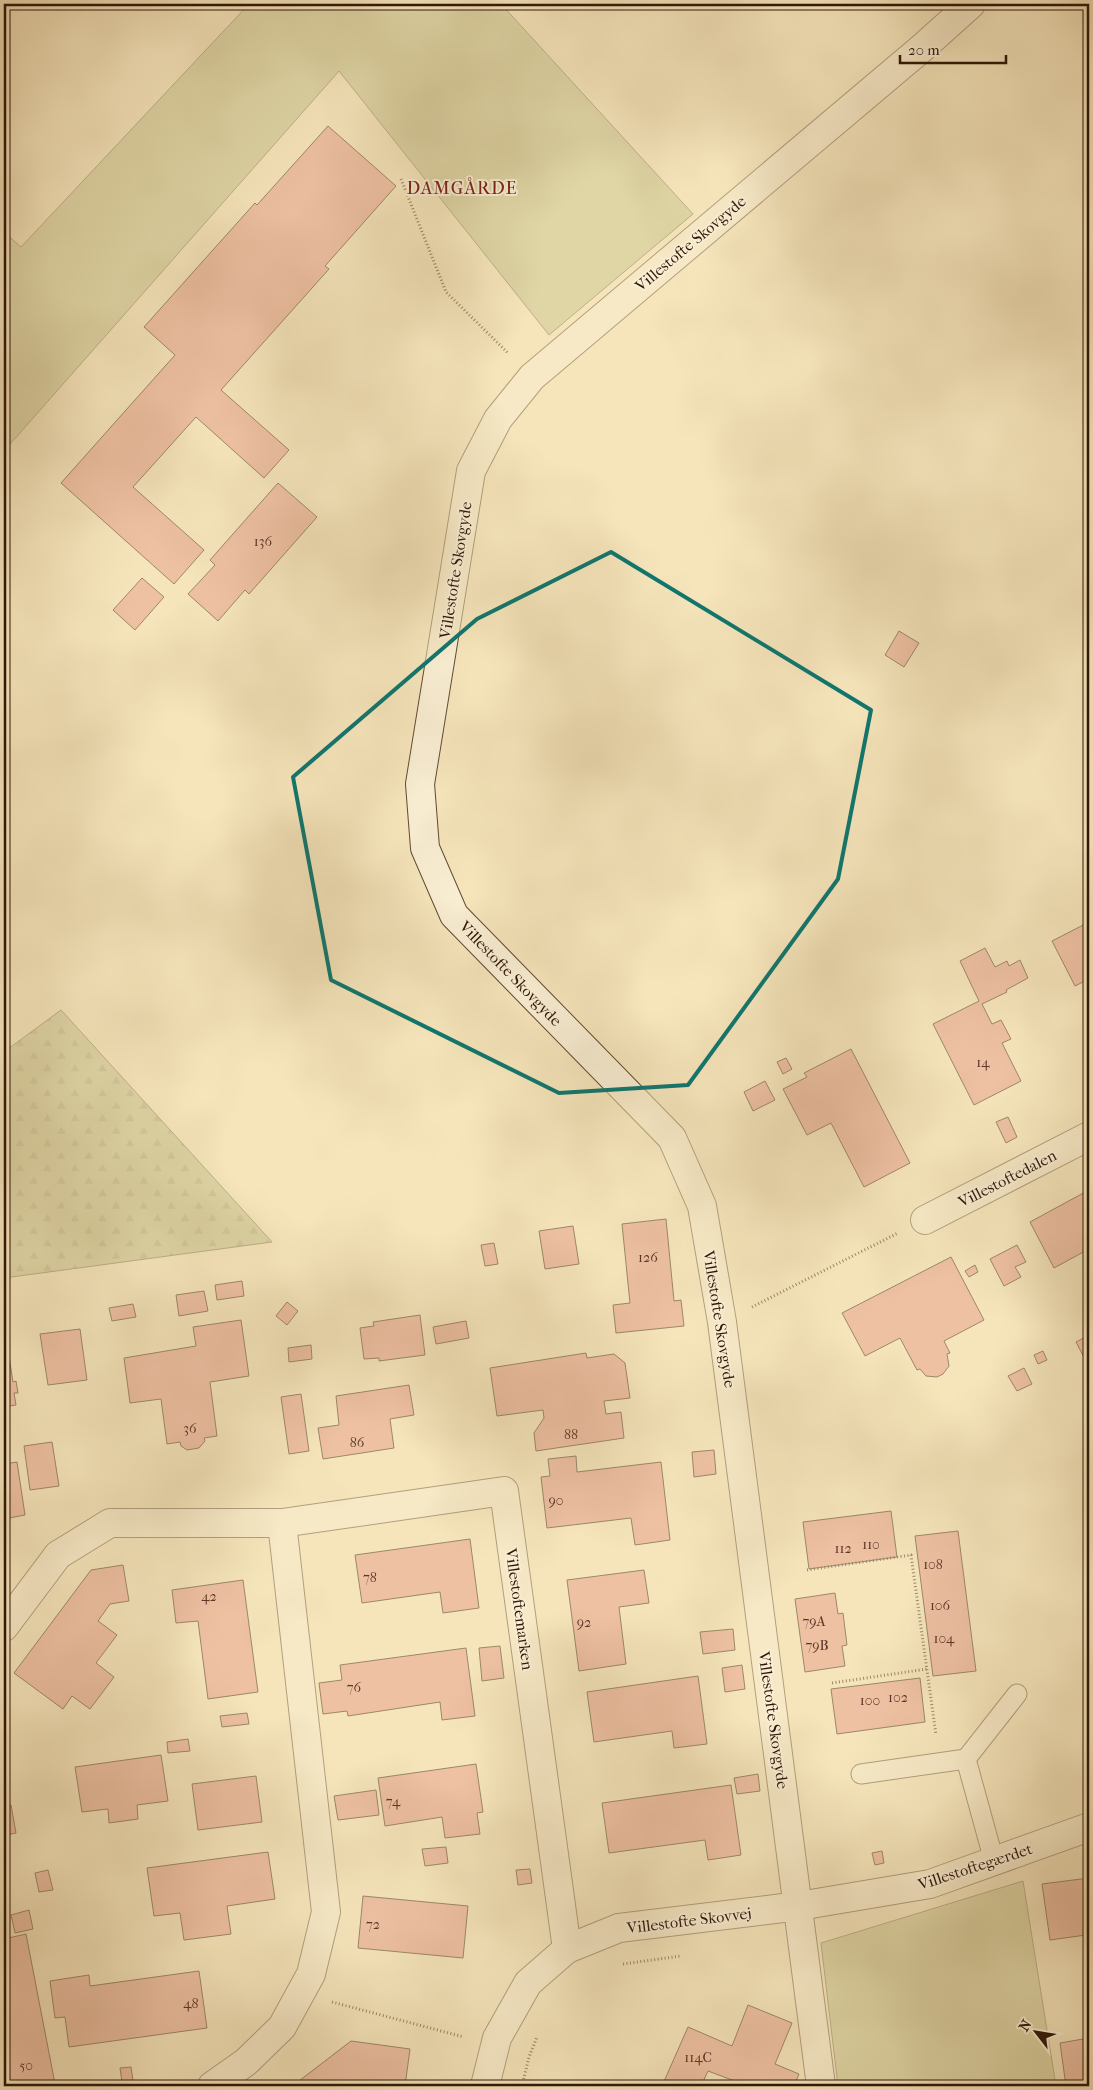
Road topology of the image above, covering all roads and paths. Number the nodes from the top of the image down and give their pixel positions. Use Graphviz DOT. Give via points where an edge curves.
graph roads {
  1 [pos="971,4"];
  2 [pos="401,179"];
  3 [pos="532,377"];
  4 [pos="1089,1136"];
  5 [pos="925,1220"];
  6 [pos="722,1322"];
  7 [pos="282,1522"];
  8 [pos="807,1570"];
  9 [pos="4,1626"];
  10 [pos="927,1670"];
  11 [pos="832,1683"];
  12 [pos="1017,1694"];
  13 [pos="966,1759"];
  14 [pos="940,1763"];
  15 [pos="861,1774"];
  16 [pos="1089,1827"];
  17 [pos="994,1861"];
  18 [pos="799,1906"];
  19 [pos="567,1950"];
  20 [pos="690,1954"];
  21 [pos="614,1965"];
  22 [pos="300,1994"];
  23 [pos="539,2032"];
  24 [pos="497,2038"];
  25 [pos="212,2086"];
  26 [pos="485,2086"];
  27 [pos="522,2086"];
  28 [pos="821,2086"];
  1 -- 3 [label="street, Villestofte Skovgyde"];
  2 -- 3 [label="path" via="446,292"];
  3 -- 6 [label="street, Villestofte Skovgyde" via="498,419 472,471 420,784 425,848 454,915 672,1138 702,1206"];
  4 -- 5 [label="street, Villestoftedalen"];
  5 -- 6 [label="path"];
  6 -- 18 [label="street, Villestofte Skovgyde"];
  7 -- 9 [label="street, Villestoftemarken" via="110,1523 58,1555"];
  7 -- 19 [label="street, Villestoftemarken" via="504,1491"];
  7 -- 22 [label="street" via="326,1912 311,1974"];
  8 -- 10 [label="path" via="911,1555"];
  10 -- 11 [label="path"];
  10 -- 14 [label="path"];
  12 -- 13 [label="lane"];
  13 -- 14 [label="lane"];
  13 -- 17 [label="lane"];
  14 -- 15 [label="lane"];
  16 -- 17 [label="street, Villestoftegærdet"];
  17 -- 18 [label="street, Villestoftegærdet" via="930,1884"];
  18 -- 19 [label="street, Villestofte Skovvej" via="619,1928"];
  18 -- 28 [label="street, Villestofte Skovgyde"];
  19 -- 24 [label="street, Villestofte Skovvej" via="528,1983"];
  20 -- 21 [label="path"];
  22 -- 24 [label="path" via="460,2037"];
  22 -- 25 [label="street" via="282,2027 246,2062"];
  23 -- 27 [label="path"];
  24 -- 26 [label="street, Villestofte Skovvej"];
}
